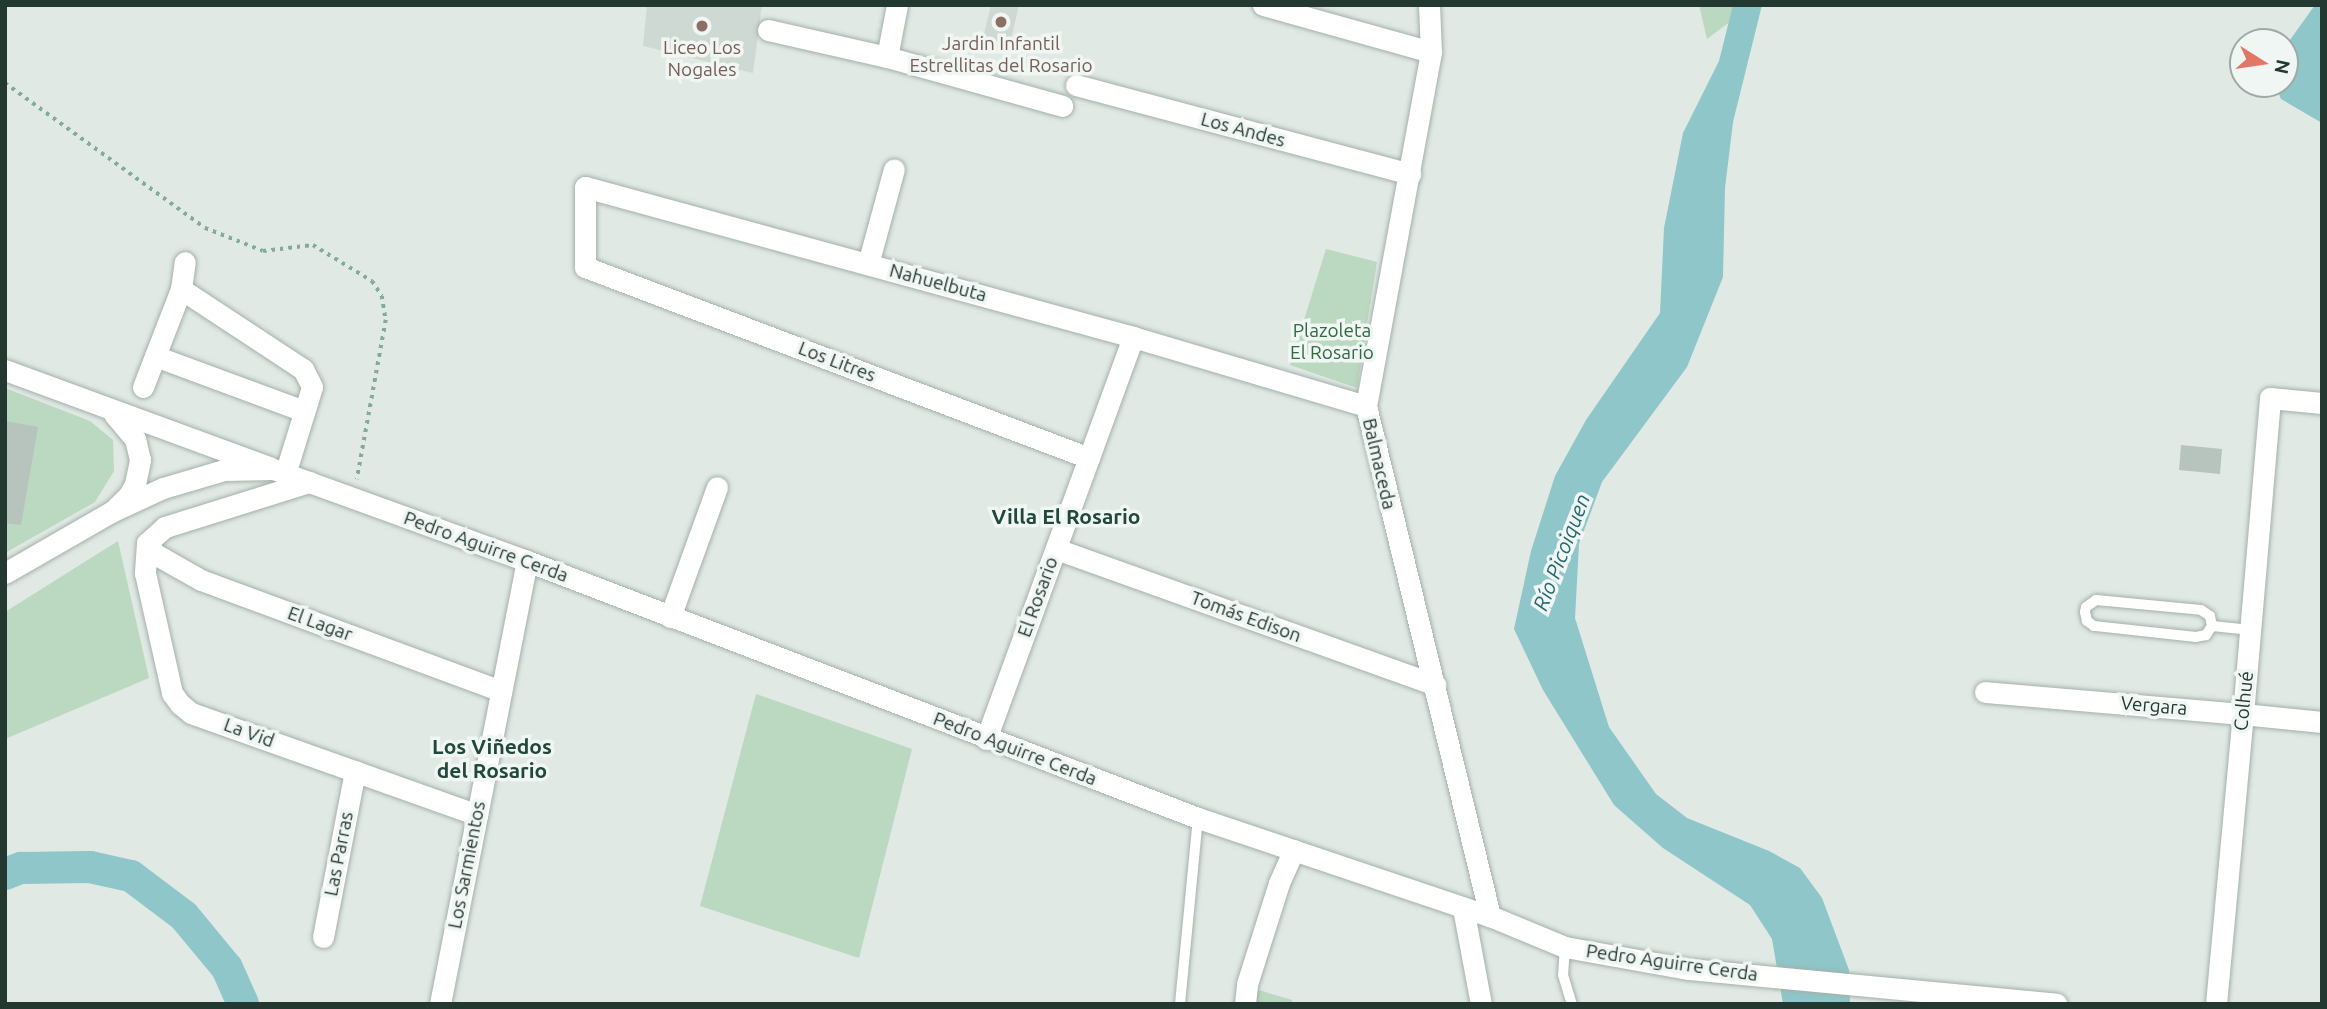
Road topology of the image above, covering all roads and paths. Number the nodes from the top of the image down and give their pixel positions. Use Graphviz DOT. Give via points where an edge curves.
graph roads {
  1 [pos="897,5"];
  2 [pos="1263,5"];
  3 [pos="1429,5"];
  4 [pos="768,30"];
  5 [pos="1431,52"];
  6 [pos="887,57"];
  7 [pos="5,83"];
  8 [pos="1076,85"];
  9 [pos="1062,106"];
  10 [pos="894,169"];
  11 [pos="1410,174"];
  12 [pos="185,262"];
  13 [pos="868,264"];
  14 [pos="585,267"];
  15 [pos="181,289"];
  16 [pos="1133,337"];
  17 [pos="155,356"];
  18 [pos="5,370"];
  19 [pos="143,387"];
  20 [pos="2322,403"];
  21 [pos="1366,406"];
  22 [pos="104,409"];
  23 [pos="304,411"];
  24 [pos="1089,458"];
  25 [pos="279,471"];
  26 [pos="309,482"];
  27 [pos="717,486"];
  28 [pos="352,498"];
  29 [pos="111,512"];
  30 [pos="147,543"];
  31 [pos="1056,549"];
  32 [pos="527,561"];
  33 [pos="5,573"];
  34 [pos="670,617"];
  35 [pos="2212,626"];
  36 [pos="2251,629"];
  37 [pos="1435,685"];
  38 [pos="501,691"];
  39 [pos="1985,692"];
  40 [pos="2243,714"];
  41 [pos="2322,722"];
  42 [pos="986,739"];
  43 [pos="355,771"];
  44 [pos="477,815"];
  45 [pos="1198,818"];
  46 [pos="1294,850"];
  47 [pos="1462,908"];
  48 [pos="1490,916"];
  49 [pos="323,937"];
  50 [pos="1565,947"];
  51 [pos="440,1004"];
  52 [pos="1180,1004"];
  53 [pos="1245,1004"];
  54 [pos="1481,1004"];
  55 [pos="1572,1004"];
  56 [pos="2056,1004"];
  57 [pos="2216,1004"];
  1 -- 6 [label="street"];
  2 -- 5 [label="street"];
  3 -- 5 [label="street, Balmaceda"];
  4 -- 6 [label="street"];
  5 -- 11 [label="street, Balmaceda"];
  6 -- 9 [label="street"];
  7 -- 28 [label="path" via="205,228 263,251 313,245 378,288 386,320"];
  8 -- 11 [label="street, Los Andes"];
  10 -- 13 [label="street"];
  11 -- 21 [label="street, Balmaceda"];
  12 -- 15 [label="street"];
  13 -- 14 [label="street, Nahuelbuta" via="585,187"];
  13 -- 16 [label="street, Nahuelbuta"];
  14 -- 24 [label="street, Los Litres"];
  15 -- 17 [label="street"];
  15 -- 23 [label="street" via="303,369 312,387"];
  16 -- 21 [label="street, Nahuelbuta"];
  16 -- 24 [label="street, El Rosario"];
  17 -- 19 [label="street"];
  17 -- 23 [label="street"];
  18 -- 22 [label="street, Pedro Aguirre Cerda"];
  20 -- 36 [label="street, Colhué" via="2270,398"];
  21 -- 37 [label="street, Balmaceda"];
  22 -- 25 [label="street, Pedro Aguirre Cerda"];
  22 -- 29 [label="street" via="129,429 140,460 129,495"];
  23 -- 25 [label="street"];
  24 -- 31 [label="street, El Rosario"];
  25 -- 26 [label="street, Pedro Aguirre Cerda"];
  25 -- 29 [label="street" via="240,468 209,474 163,488"];
  26 -- 28 [label="street, Pedro Aguirre Cerda"];
  26 -- 30 [label="street" via="165,527"];
  27 -- 34 [label="street"];
  28 -- 32 [label="street, Pedro Aguirre Cerda"];
  29 -- 33 [label="street"];
  30 -- 38 [label="street, El Lagar" via="155,554 201,580"];
  30 -- 43 [label="street, La Vid" via="145,573 172,693 180,704 191,713"];
  31 -- 37 [label="street, Tomás Edison"];
  31 -- 42 [label="street, El Rosario"];
  32 -- 34 [label="street, Pedro Aguirre Cerda"];
  32 -- 38 [label="street, Los Sarmientos"];
  34 -- 42 [label="street, Pedro Aguirre Cerda"];
  35 -- 35 [label="lane" via="2210,615 2201,610 2096,600 2085,612 2090,624 2107,628 2196,637 2206,635"];
  35 -- 36 [label="lane"];
  36 -- 40 [label="street, Colhué"];
  37 -- 48 [label="street, Balmaceda"];
  38 -- 44 [label="street, Los Sarmientos"];
  39 -- 40 [label="street, Vergara"];
  40 -- 41 [label="street, Vergara"];
  40 -- 57 [label="street, Colhué"];
  42 -- 45 [label="street, Pedro Aguirre Cerda"];
  43 -- 44 [label="street, La Vid"];
  43 -- 49 [label="street, Las Parras"];
  44 -- 51 [label="street, Los Sarmientos"];
  45 -- 46 [label="street, Pedro Aguirre Cerda"];
  45 -- 52 [label="lane"];
  46 -- 47 [label="street, Pedro Aguirre Cerda"];
  46 -- 53 [label="street" via="1279,883"];
  47 -- 48 [label="street, Pedro Aguirre Cerda"];
  47 -- 54 [label="street"];
  48 -- 50 [label="street, Pedro Aguirre Cerda"];
  50 -- 55 [label="lane" via="1563,975"];
  50 -- 56 [label="street, Pedro Aguirre Cerda" via="1689,970"];
}
